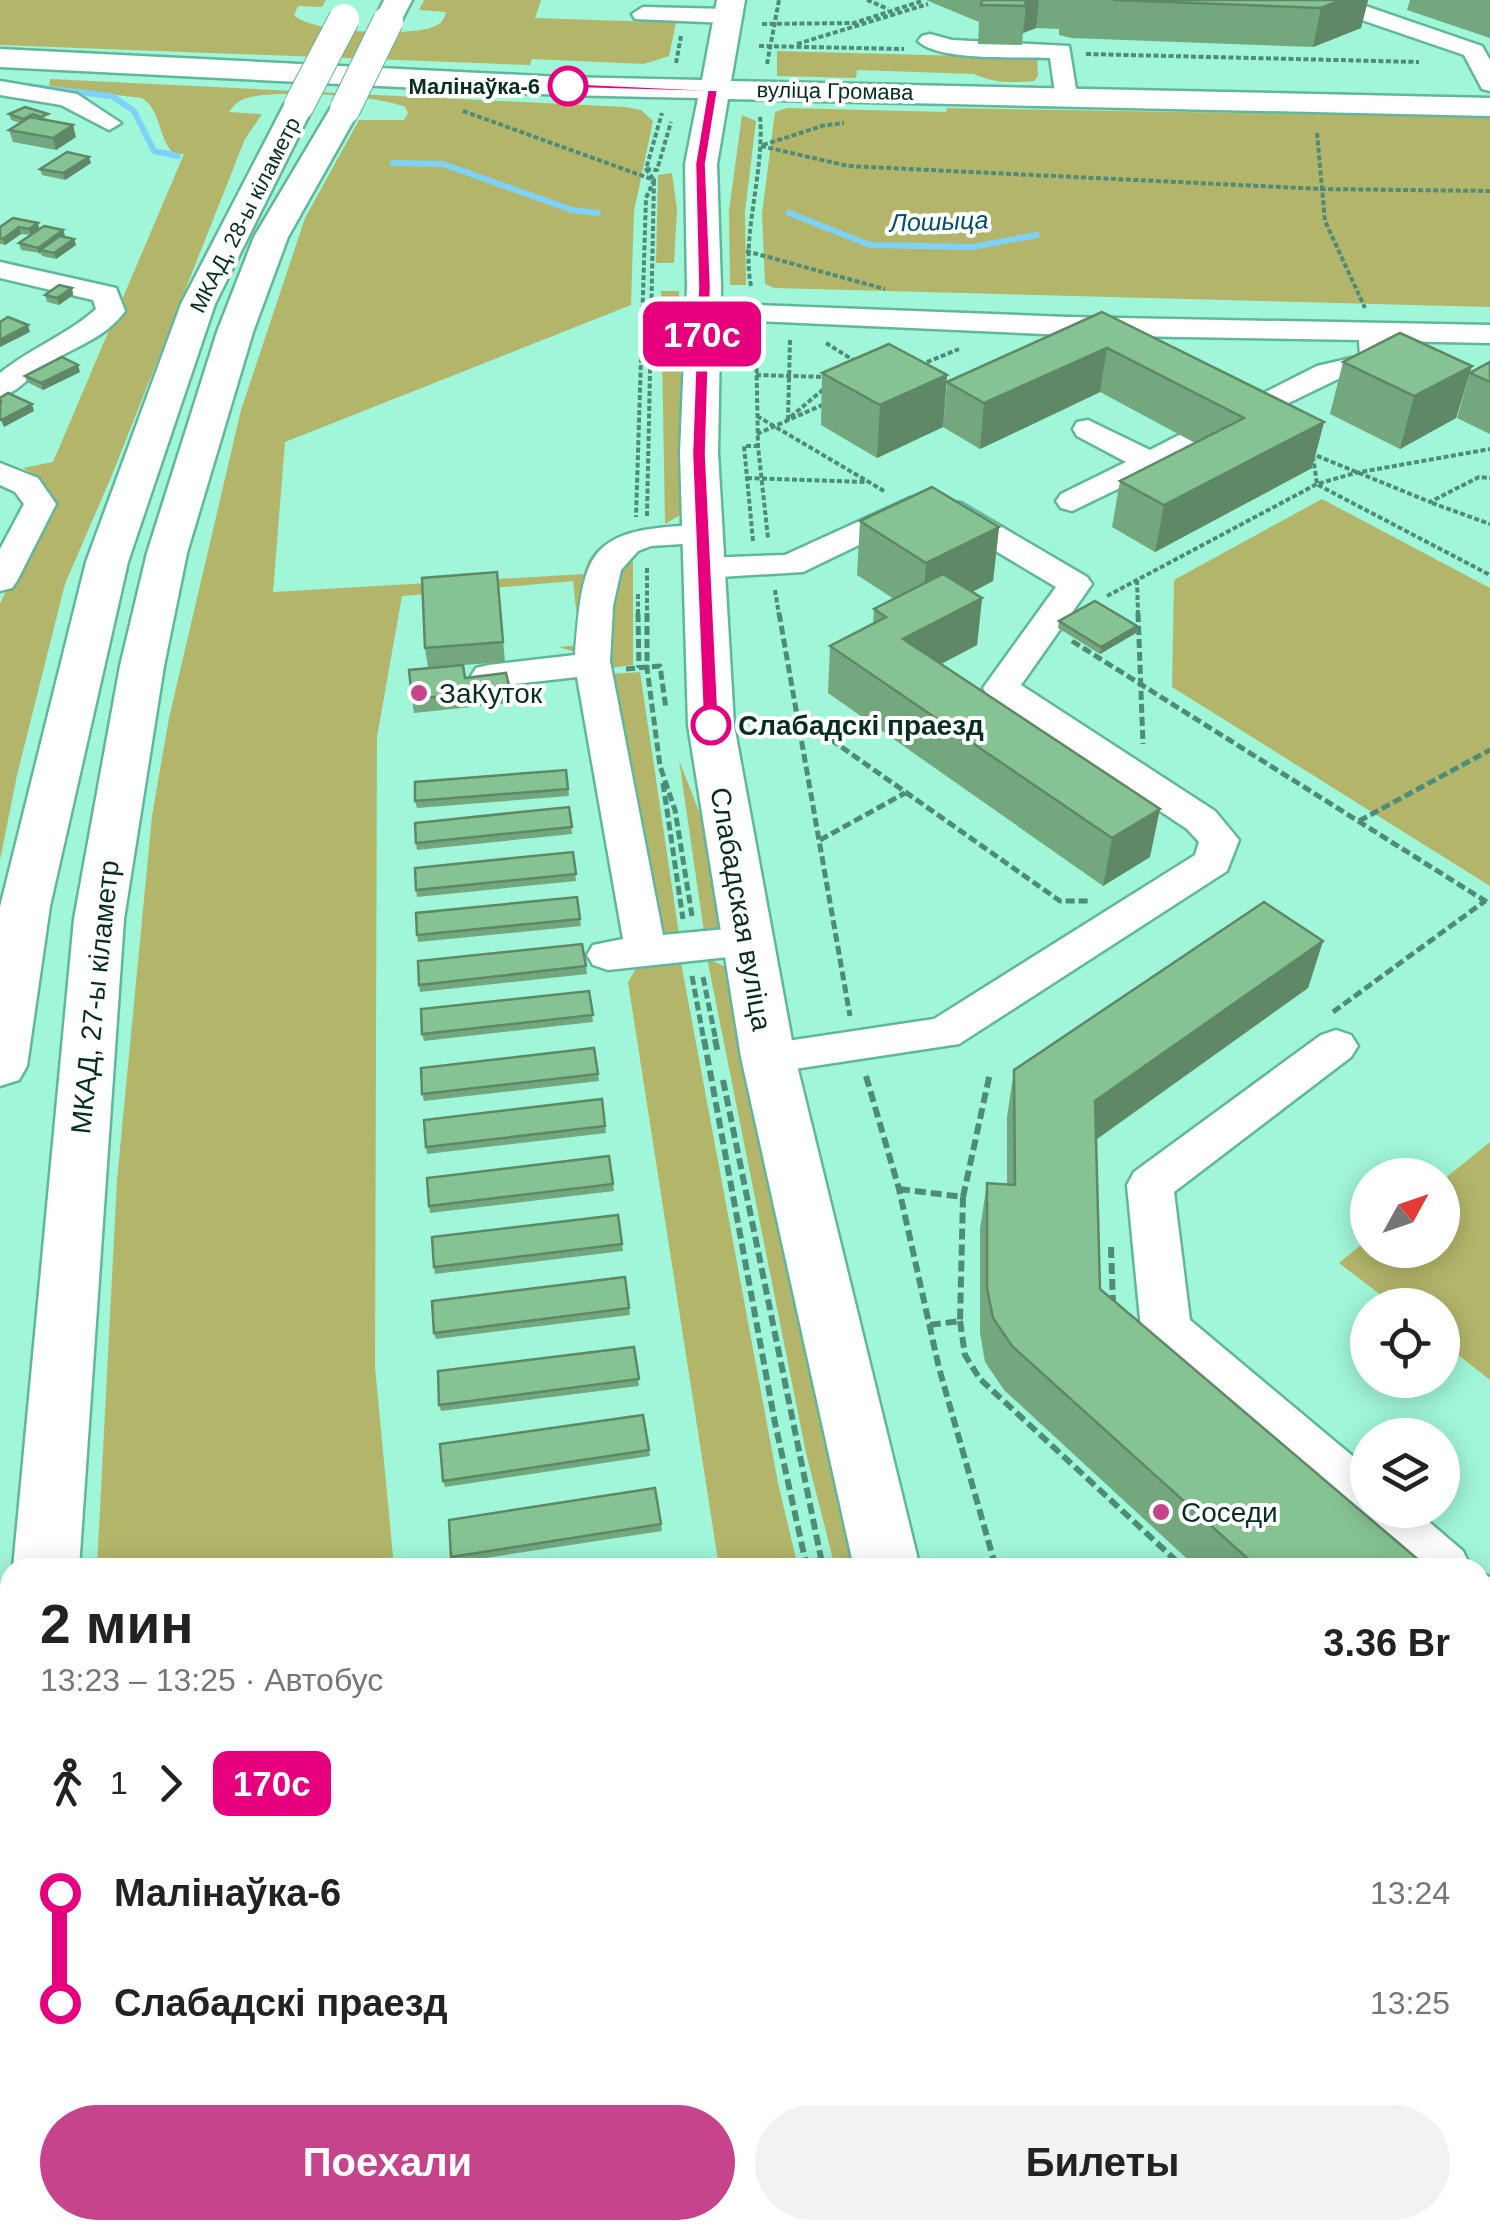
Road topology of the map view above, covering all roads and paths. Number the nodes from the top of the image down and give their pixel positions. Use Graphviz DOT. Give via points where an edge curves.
graph roads {
  1 [pos="1304,0"];
  2 [pos="1323,0"];
  3 [pos="1395,0"];
  4 [pos="926,2"];
  5 [pos="779,3"];
  6 [pos="767,6"];
  7 [pos="729,8"];
  8 [pos="350,10"];
  9 [pos="393,10"];
  10 [pos="1366,12"];
  11 [pos="643,14"];
  12 [pos="872,16"];
  13 [pos="882,20"];
  14 [pos="762,24"];
  15 [pos="774,24"];
  16 [pos="930,41"];
  17 [pos="1222,43"];
  18 [pos="759,46"];
  19 [pos="786,46"];
  20 [pos="769,48"];
  21 [pos="756,54"];
  22 [pos="1062,55"];
  23 [pos="1225,57"];
  24 [pos="0,58"];
  25 [pos="767,63"];
  26 [pos="1484,72"];
  27 [pos="765,80"];
  28 [pos="0,88"];
  29 [pos="713,90"];
  30 [pos="1065,96"];
  31 [pos="1490,107"];
  32 [pos="674,112"];
  33 [pos="759,113"];
  34 [pos="858,114"];
  35 [pos="496,121"];
  36 [pos="109,122"];
  37 [pos="1317,133"];
  38 [pos="761,146"];
  39 [pos="646,170"];
  40 [pos="1320,189"];
  41 [pos="1490,191"];
  42 [pos="746,251"];
  43 [pos="0,270"];
  44 [pos="756,288"];
  45 [pos="894,291"];
  46 [pos="703,312"];
  47 [pos="1370,322"];
  48 [pos="1067,326"];
  49 [pos="1490,334"];
  50 [pos="754,338"];
  51 [pos="790,339"];
  52 [pos="821,340"];
  53 [pos="975,342"];
  54 [pos="870,351"];
  55 [pos="1055,355"];
  56 [pos="856,362"];
  57 [pos="920,365"];
  58 [pos="847,370"];
  59 [pos="870,371"];
  60 [pos="756,375"];
  61 [pos="789,376"];
  62 [pos="0,388"];
  63 [pos="1281,396"];
  64 [pos="836,400"];
  65 [pos="1232,413"];
  66 [pos="756,416"];
  67 [pos="788,419"];
  68 [pos="771,426"];
  69 [pos="1088,429"];
  70 [pos="757,434"];
  71 [pos="202,436"];
  72 [pos="1192,441"];
  73 [pos="758,446"];
  74 [pos="1490,448"];
  75 [pos="1312,454"];
  76 [pos="1150,462"];
  77 [pos="0,473"];
  78 [pos="1354,473"];
  79 [pos="762,477"];
  80 [pos="747,478"];
  81 [pos="1490,478"];
  82 [pos="870,482"];
  83 [pos="1316,484"];
  84 [pos="1072,501"];
  85 [pos="1430,502"];
  86 [pos="910,508"];
  87 [pos="1490,524"];
  88 [pos="752,528"];
  89 [pos="636,540"];
  90 [pos="702,552"];
  91 [pos="771,566"];
  92 [pos="1490,575"];
  93 [pos="0,580"];
  94 [pos="1137,580"];
  95 [pos="1048,626"];
  96 [pos="592,661"];
  97 [pos="660,666"];
  98 [pos="489,676"];
  99 [pos="1144,687"];
  100 [pos="798,716"];
  101 [pos="1490,750"];
  102 [pos="674,765"];
  103 [pos="1142,781"];
  104 [pos="905,793"];
  105 [pos="1358,822"];
  106 [pos="820,840"];
  107 [pos="1060,902"];
  108 [pos="1488,902"];
  109 [pos="12,927"];
  110 [pos="747,941"];
  111 [pos="647,952"];
  112 [pos="1331,1032"];
  113 [pos="857,1044"];
  114 [pos="768,1057"];
  115 [pos="0,1066"];
  116 [pos="990,1073"];
  117 [pos="899,1189"];
  118 [pos="962,1197"];
  119 [pos="1111,1236"];
  120 [pos="1113,1315"];
  121 [pos="960,1321"];
  122 [pos="929,1325"];
  123 [pos="1350,1486"];
  124 [pos="1398,1528"];
  125 [pos="47,1558"];
  126 [pos="805,1558"];
  127 [pos="885,1558"];
  128 [pos="993,1558"];
  129 [pos="1173,1558"];
  130 [pos="1432,1558"];
  1 -- 2 [label="street"];
  2 -- 10 [label="street"];
  3 -- 10 [label="street"];
  4 -- 12 [label="path"];
  4 -- 13 [label="path"];
  5 -- 6 [label="path"];
  5 -- 15 [label="path"];
  7 -- 11 [label="street"];
  7 -- 29 [label="main road, Слабадская вуліца"];
  8 -- 109 [label="main road, МКАД, 28-ы кіламетр, bridge" via="198,304 148,436"];
  9 -- 71 [label="main road, МКАД, 28-ы кіламетр, bridge" via="346,109 271,237"];
  10 -- 26 [label="street" via="1474,51"];
  12 -- 13 [label="path"];
  12 -- 15 [label="path"];
  13 -- 19 [label="path"];
  14 -- 15 [label="path"];
  15 -- 20 [label="path"];
  16 -- 22 [label="street"];
  17 -- 23 [label="path"];
  18 -- 20 [label="path"];
  19 -- 20 [label="path"];
  19 -- 20 [label="path" via="905,51"];
  20 -- 25 [label="path"];
  21 -- 25 [label="path"];
  22 -- 23 [label="path"];
  22 -- 26 [label="path"];
  22 -- 30 [label="street"];
  23 -- 26 [label="path"];
  24 -- 29 [label="main road, вуліца Громава"];
  25 -- 27 [label="path"];
  28 -- 36 [label="street" via="68,100"];
  29 -- 30 [label="main road, вуліца Громава"];
  29 -- 46 [label="main road, Слабадская вуліца" via="701,164"];
  30 -- 31 [label="main road, вуліца Громава"];
  32 -- 39 [label="path" via="658,170"];
  33 -- 38 [label="path"];
  34 -- 38 [label="path"];
  35 -- 89 [label="path" via="654,180 646,198"];
  37 -- 40 [label="path"];
  38 -- 40 [label="path" via="848,166"];
  38 -- 42 [label="path"];
  40 -- 41 [label="path"];
  40 -- 47 [label="path" via="1324,221"];
  42 -- 44 [label="path" via="750,285"];
  42 -- 45 [label="path"];
  43 -- 62 [label="street" via="111,299 102,320"];
  46 -- 48 [label="street"];
  46 -- 90 [label="main road, Слабадская вуліца"];
  47 -- 48 [label="street"];
  47 -- 49 [label="street"];
  47 -- 63 [label="street" via="1370,362 1328,372"];
  48 -- 55 [label="street" via="1074,346"];
  50 -- 60 [label="path"];
  51 -- 61 [label="path"];
  52 -- 56 [label="path"];
  53 -- 57 [label="path"];
  54 -- 56 [label="path"];
  56 -- 58 [label="path"];
  56 -- 59 [label="path"];
  60 -- 61 [label="path"];
  60 -- 66 [label="path"];
  61 -- 67 [label="path"];
  61 -- 67 [label="path" via="838,378"];
  63 -- 65 [label="street"];
  63 -- 75 [label="path"];
  64 -- 67 [label="path"];
  65 -- 75 [label="path"];
  66 -- 68 [label="path"];
  66 -- 70 [label="path"];
  67 -- 68 [label="path"];
  68 -- 70 [label="path"];
  68 -- 82 [label="path"];
  69 -- 76 [label="street"];
  70 -- 73 [label="path"];
  71 -- 125 [label="main road, МКАД, 27-ы кіламетр" via="142,666 99,918"];
  72 -- 76 [label="street"];
  73 -- 79 [label="path"];
  73 -- 80 [label="path" via="744,446"];
  74 -- 78 [label="path"];
  75 -- 78 [label="path"];
  75 -- 83 [label="path"];
  76 -- 84 [label="street"];
  77 -- 93 [label="street" via="27,485 40,504"];
  78 -- 83 [label="path"];
  78 -- 85 [label="path"];
  79 -- 80 [label="path"];
  79 -- 82 [label="path"];
  79 -- 91 [label="path"];
  80 -- 88 [label="path"];
  81 -- 85 [label="path" via="1479,476"];
  82 -- 86 [label="path"];
  83 -- 92 [label="path"];
  83 -- 94 [label="path"];
  85 -- 87 [label="path"];
  86 -- 91 [label="street" via="791,565"];
  86 -- 95 [label="street" via="949,510 1076,584"];
  89 -- 90 [label="street"];
  89 -- 96 [label="street" via="607,562 599,580"];
  89 -- 97 [label="path" via="639,668"];
  90 -- 91 [label="street"];
  90 -- 110 [label="main road, Слабадская вуліца" via="716,765"];
  91 -- 100 [label="path"];
  94 -- 95 [label="path"];
  94 -- 99 [label="path"];
  95 -- 99 [label="path"];
  95 -- 103 [label="street" via="1001,688"];
  96 -- 98 [label="street"];
  96 -- 111 [label="street"];
  99 -- 103 [label="path"];
  99 -- 105 [label="path"];
  100 -- 104 [label="path"];
  100 -- 106 [label="path"];
  101 -- 105 [label="path"];
  102 -- 111 [label="path" via="660,766"];
  103 -- 113 [label="street" via="1219,840 1213,862 944,1033"];
  104 -- 106 [label="path"];
  104 -- 107 [label="path"];
  105 -- 108 [label="path"];
  106 -- 113 [label="path"];
  108 -- 112 [label="path"];
  109 -- 115 [label="main road"];
  110 -- 111 [label="street"];
  110 -- 114 [label="main road, Слабадская вуліца"];
  111 -- 126 [label="path"];
  112 -- 123 [label="street" via="1150,1185 1166,1328"];
  113 -- 114 [label="street"];
  113 -- 117 [label="path"];
  114 -- 127 [label="main road, Слабадская вуліца"];
  116 -- 118 [label="path"];
  117 -- 118 [label="path"];
  117 -- 122 [label="path"];
  118 -- 121 [label="path"];
  119 -- 120 [label="path"];
  121 -- 122 [label="path"];
  121 -- 129 [label="path" via="964,1355 980,1379"];
  122 -- 128 [label="path"];
  124 -- 130 [label="street"];
}
